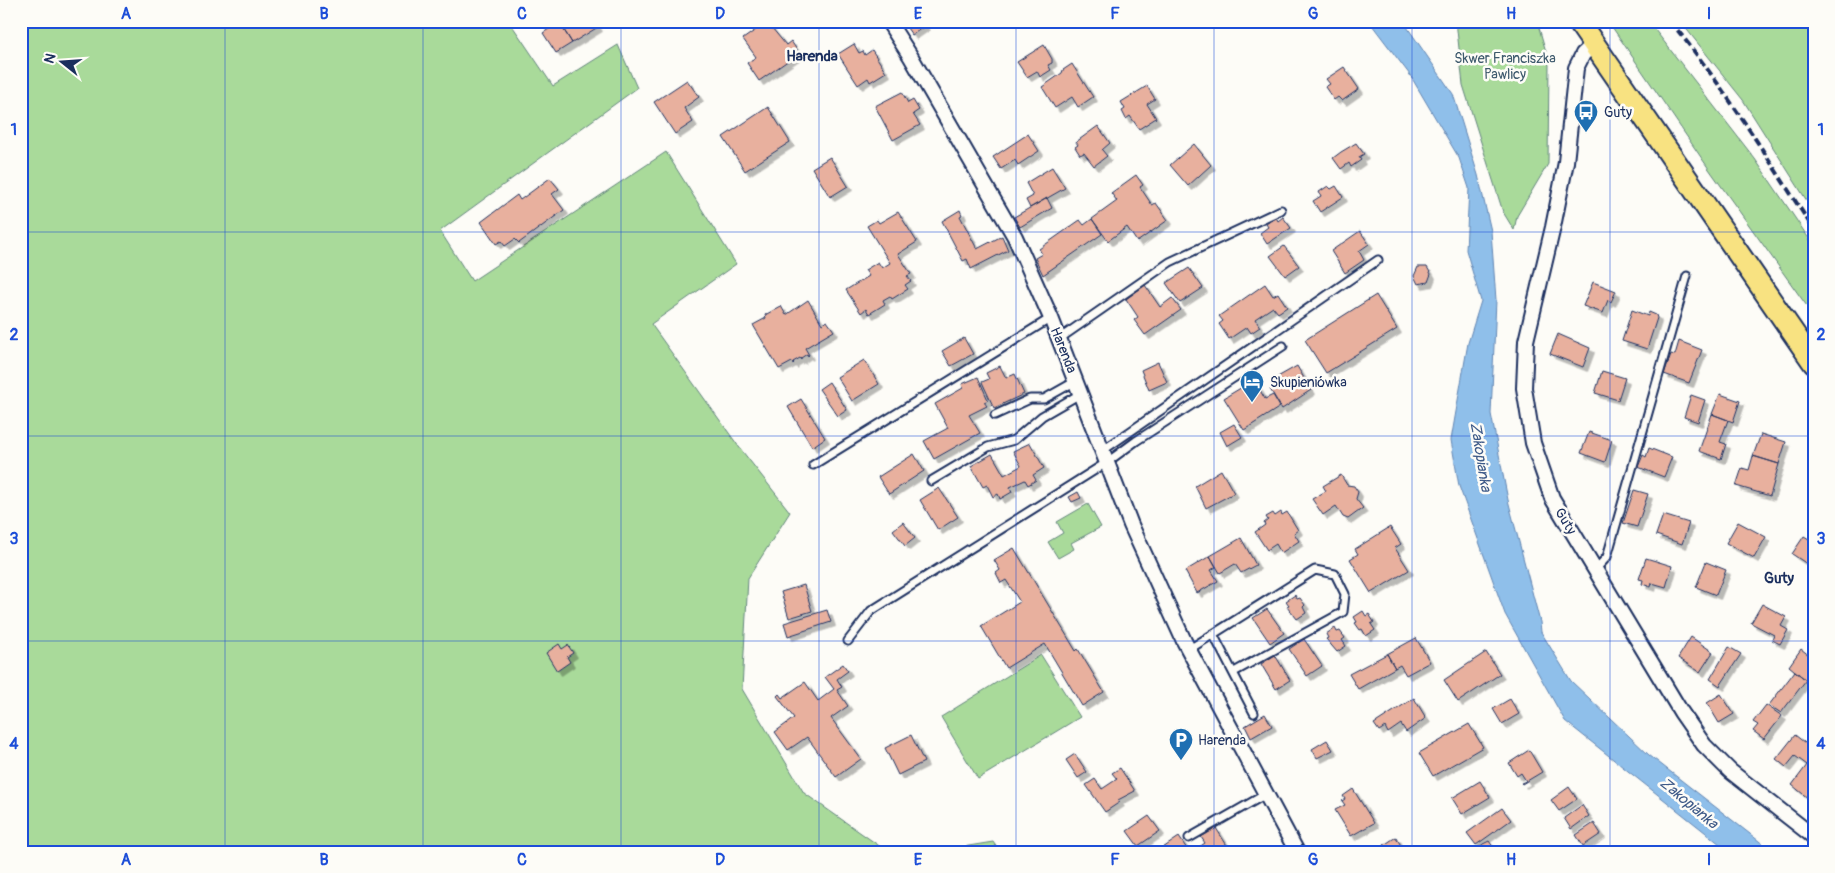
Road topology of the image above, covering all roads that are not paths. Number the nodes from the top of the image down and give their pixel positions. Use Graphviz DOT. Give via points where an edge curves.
graph roads {
  1 [pos="888,21"];
  2 [pos="1578,21"];
  3 [pos="1594,44"];
  4 [pos="1281,210"];
  5 [pos="1378,260"];
  6 [pos="1687,276"];
  7 [pos="1051,318"];
  8 [pos="1059,339"];
  9 [pos="1283,346"];
  10 [pos="1814,363"];
  11 [pos="1078,388"];
  12 [pos="995,415"];
  13 [pos="1104,457"];
  14 [pos="813,465"];
  15 [pos="931,481"];
  16 [pos="1595,570"];
  17 [pos="1213,634"];
  18 [pos="848,641"];
  19 [pos="1188,650"];
  20 [pos="1234,672"];
  21 [pos="1254,712"];
  22 [pos="1266,794"];
  23 [pos="1814,837"];
  24 [pos="1189,838"];
  25 [pos="1297,852"];
  1 -- 7 [label="street, Harenda" via="1015,237"];
  2 -- 3 [label="main road"];
  3 -- 10 [label="main road"];
  3 -- 16 [label="street, Guty" via="1583,54 1576,68 1562,182 1526,340 1524,388 1533,443 1552,498"];
  4 -- 8 [label="lane" via="1170,262"];
  5 -- 13 [label="lane"];
  6 -- 16 [label="lane" via="1607,557"];
  7 -- 8 [label="street, Harenda"];
  7 -- 14 [label="lane"];
  8 -- 11 [label="street, Harenda"];
  9 -- 13 [label="lane" via="1136,441"];
  11 -- 12 [label="lane" via="1044,399 1030,399"];
  11 -- 13 [label="street, Harenda"];
  11 -- 15 [label="lane" via="1014,440 988,447"];
  13 -- 18 [label="lane" via="872,612"];
  13 -- 19 [label="street, Harenda"];
  16 -- 23 [label="street, Guty" via="1704,745 1730,771"];
  17 -- 19 [label="lane"];
  17 -- 20 [label="lane"];
  17 -- 20 [label="lane" via="1315,570 1335,574 1345,594 1343,612"];
  19 -- 22 [label="street, Harenda"];
  20 -- 21 [label="lane"];
  22 -- 24 [label="lane"];
  22 -- 25 [label="street, Harenda"];
}
